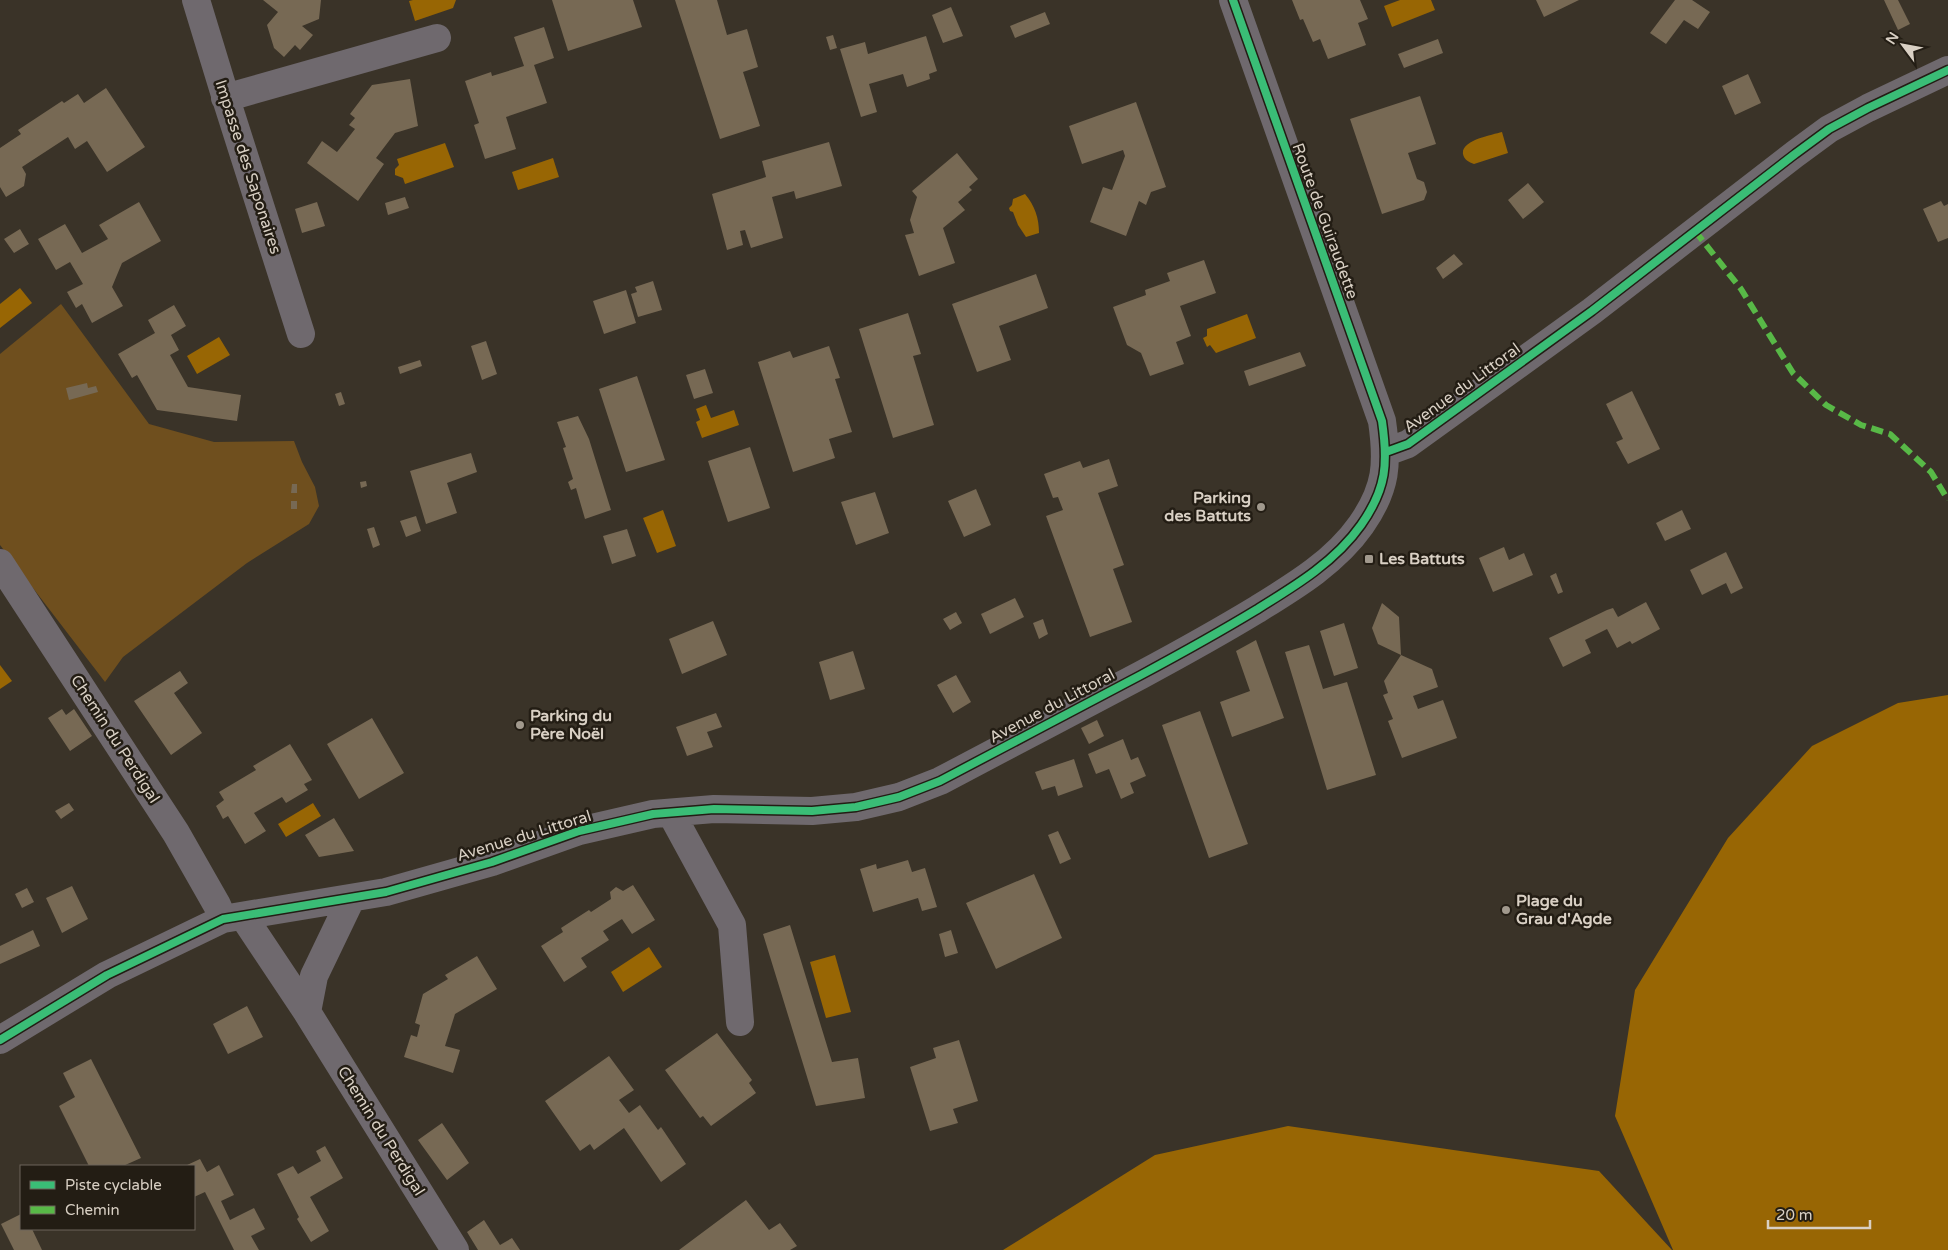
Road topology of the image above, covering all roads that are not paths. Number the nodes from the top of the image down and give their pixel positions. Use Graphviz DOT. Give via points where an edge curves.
graph roads {
  1 [pos="196,0"];
  2 [pos="1233,0"];
  3 [pos="437,38"];
  4 [pos="1948,70"];
  5 [pos="225,98"];
  6 [pos="302,334"];
  7 [pos="1386,452"];
  8 [pos="0,562"];
  9 [pos="671,813"];
  10 [pos="351,899"];
  11 [pos="233,917"];
  12 [pos="306,1012"];
  13 [pos="740,1022"];
  14 [pos="0,1040"];
  15 [pos="454,1250"];
  1 -- 5 [label="street, Impasse des Saponaires"];
  2 -- 7 [label="street, Route de Guiraudette" via="1382,420"];
  3 -- 5 [label="street"];
  4 -- 7 [label="street, Avenue du Littoral" via="1829,129 1592,311 1408,444"];
  5 -- 6 [label="street, Impasse des Saponaires"];
  7 -- 9 [label="street, Avenue du Littoral" via="1383,483 1361,525 1338,552 1308,577 1210,638 940,781 899,797 856,807 812,811 714,809"];
  8 -- 11 [label="street, Chemin du Perdigal" via="176,833 217,905"];
  9 -- 10 [label="street, Avenue du Littoral" via="569,825 492,862"];
  9 -- 13 [label="street" via="732,925"];
  10 -- 11 [label="street, Avenue du Littoral"];
  10 -- 12 [label="street" via="314,976"];
  11 -- 12 [label="street, Chemin du Perdigal"];
  11 -- 14 [label="street, Avenue du Littoral" via="107,975"];
  12 -- 15 [label="street, Chemin du Perdigal"];
}
